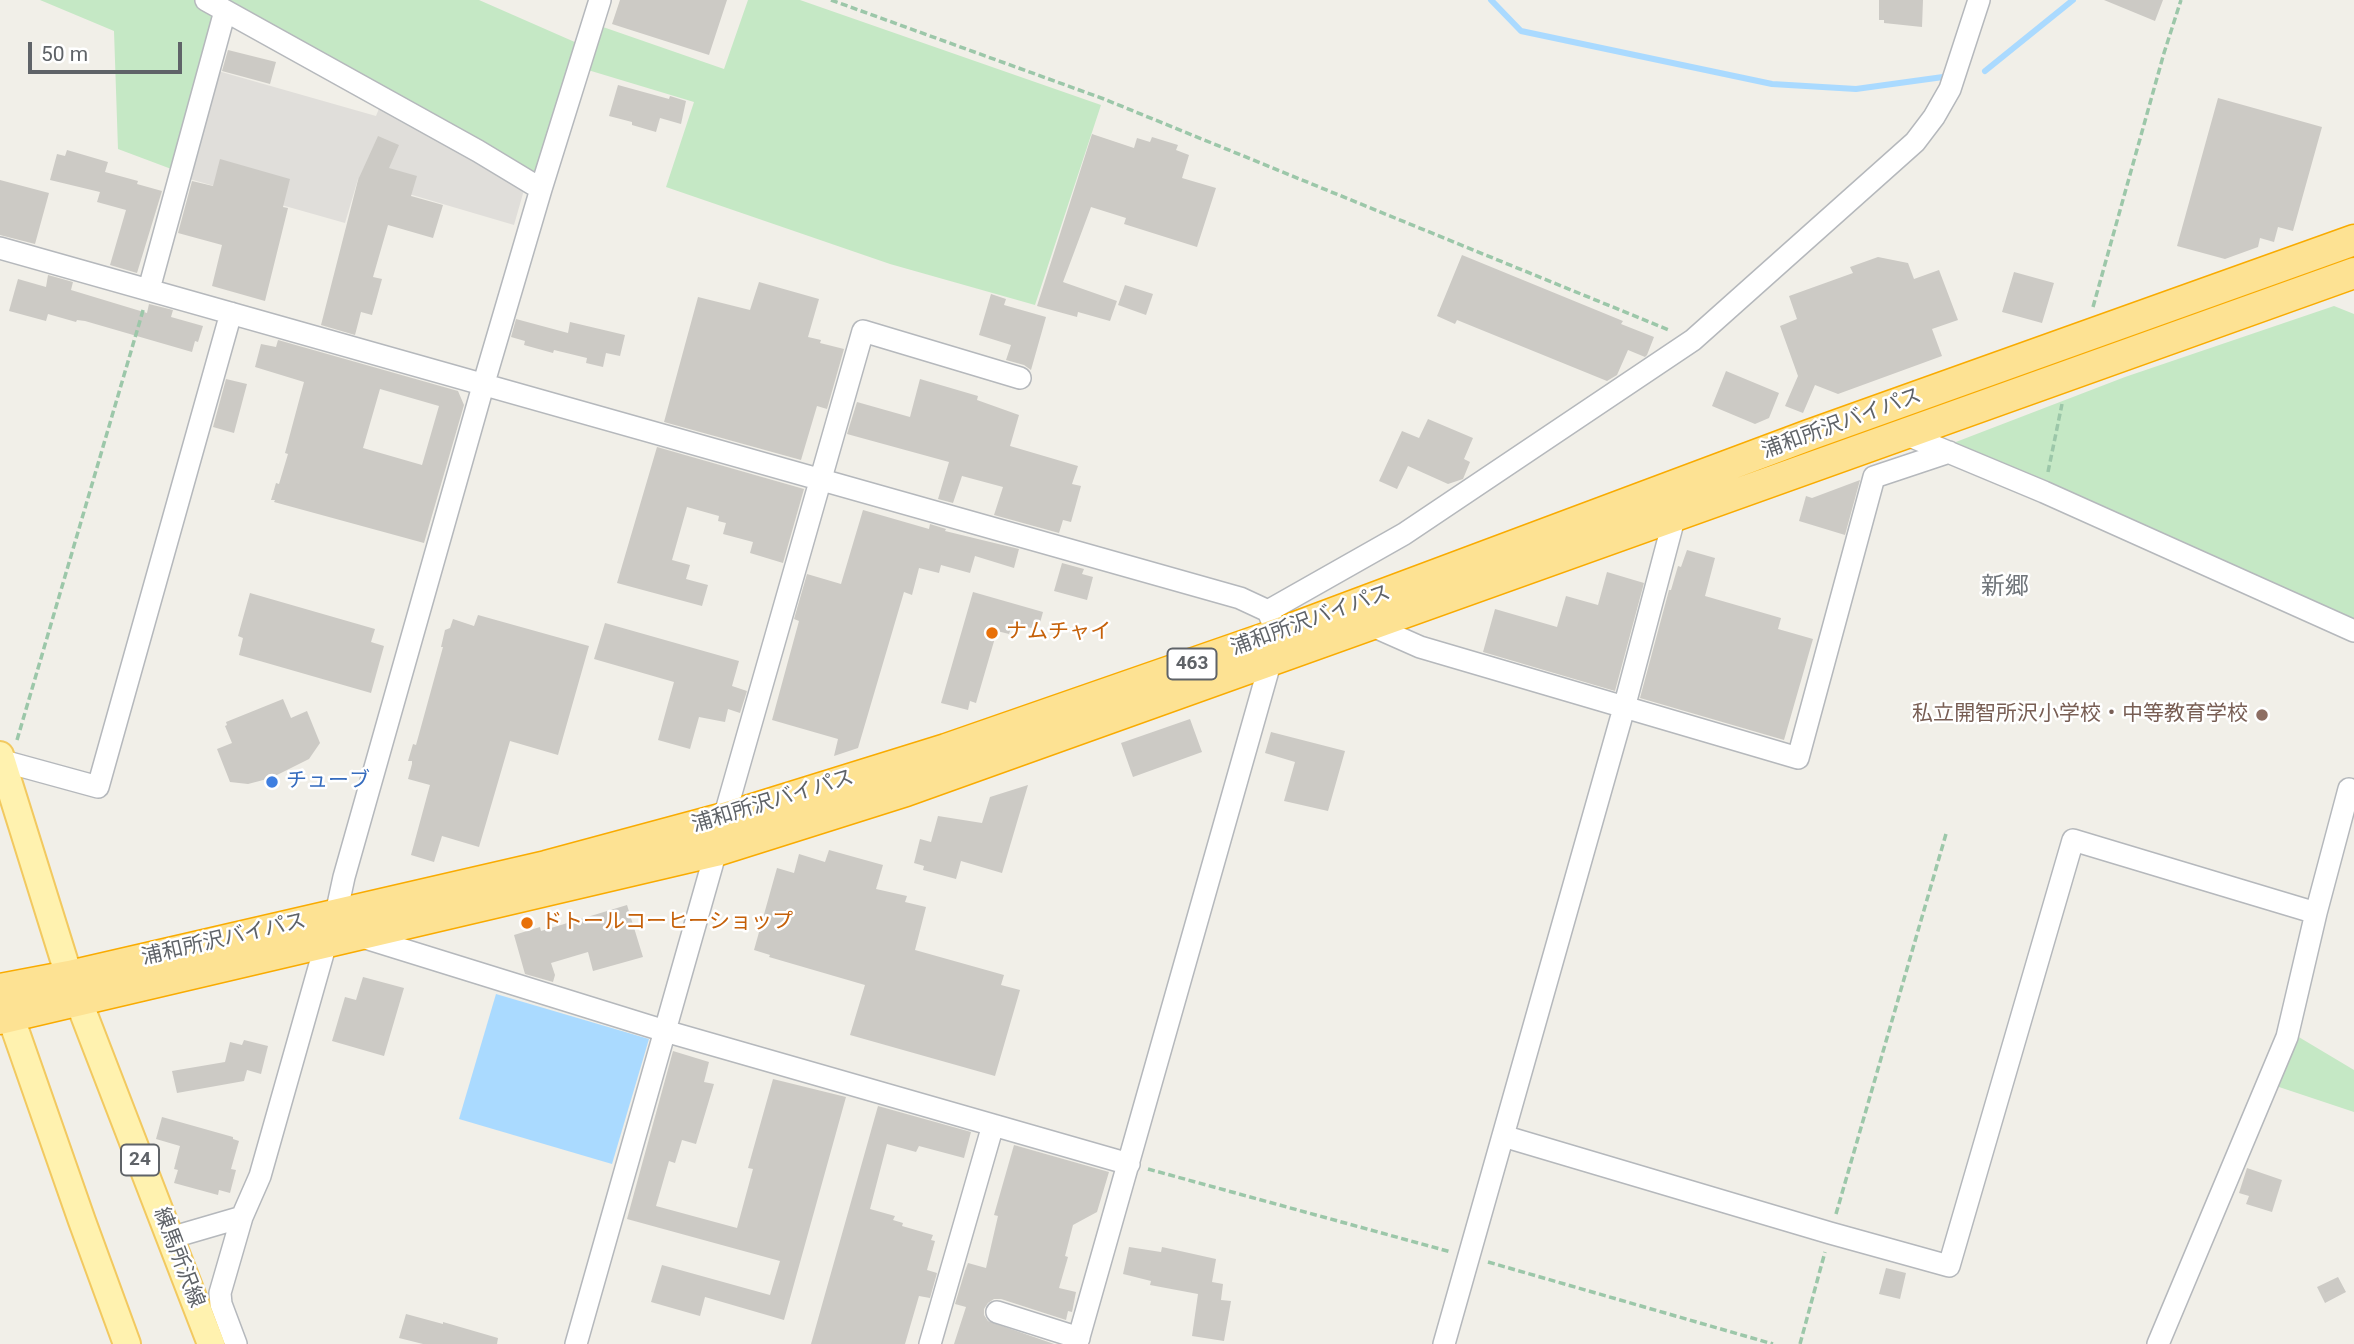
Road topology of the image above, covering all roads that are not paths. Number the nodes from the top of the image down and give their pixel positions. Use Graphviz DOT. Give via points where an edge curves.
graph roads {
  1 [pos="206,0"];
  2 [pos="600,0"];
  3 [pos="1979,0"];
  4 [pos="225,11"];
  5 [pos="541,189"];
  6 [pos="2354,240"];
  7 [pos="0,248"];
  8 [pos="2354,273"];
  9 [pos="149,289"];
  10 [pos="231,313"];
  11 [pos="1020,378"];
  12 [pos="483,386"];
  13 [pos="1905,434"];
  14 [pos="1949,452"];
  15 [pos="820,481"];
  16 [pos="1675,515"];
  17 [pos="1368,624"];
  18 [pos="2354,631"];
  19 [pos="1272,635"];
  20 [pos="1624,708"];
  21 [pos="1,758"];
  22 [pos="2354,791"];
  23 [pos="724,818"];
  24 [pos="716,851"];
  25 [pos="2316,913"];
  26 [pos="336,914"];
  27 [pos="358,936"];
  28 [pos="326,943"];
  29 [pos="0,988"];
  30 [pos="75,989"];
  31 [pos="6,1018"];
  32 [pos="665,1031"];
  33 [pos="993,1125"];
  34 [pos="1503,1136"];
  35 [pos="1129,1164"];
  36 [pos="242,1217"];
  37 [pos="170,1238"];
  38 [pos="997,1312"];
  39 [pos="1078,1341"];
  40 [pos="127,1344"];
  41 [pos="211,1344"];
  42 [pos="236,1344"];
  43 [pos="576,1344"];
  44 [pos="930,1344"];
  45 [pos="1444,1344"];
  46 [pos="2158,1344"];
  1 -- 4 [label="street"];
  2 -- 5 [label="street"];
  3 -- 19 [label="street" via="1950,89 1915,142 1693,340 1404,534"];
  4 -- 5 [label="street"];
  4 -- 9 [label="street"];
  5 -- 12 [label="street"];
  6 -- 19 [label="highway, 浦和所沢バイパス / 463"];
  7 -- 9 [label="street"];
  8 -- 13 [label="highway, 浦和所沢バイパス / 463"];
  9 -- 10 [label="street"];
  10 -- 12 [label="street"];
  10 -- 21 [label="street" via="98,786"];
  11 -- 15 [label="street" via="863,331"];
  12 -- 15 [label="street"];
  12 -- 26 [label="street"];
  13 -- 14 [label="street"];
  13 -- 16 [label="highway, 浦和所沢バイパス / 463"];
  14 -- 18 [label="street"];
  14 -- 20 [label="street" via="1874,477 1798,758"];
  15 -- 19 [label="street" via="1240,598"];
  15 -- 23 [label="street"];
  16 -- 17 [label="highway, 浦和所沢バイパス / 463"];
  16 -- 20 [label="street"];
  17 -- 19 [label="highway, 浦和所沢バイパス / 463"];
  17 -- 20 [label="street" via="1420,647"];
  19 -- 23 [label="highway, 浦和所沢バイパス / 463" via="946,749"];
  19 -- 24 [label="highway, 浦和所沢バイパス / 463" via="906,791"];
  19 -- 35 [label="street"];
  20 -- 34 [label="street"];
  21 -- 30 [label="main road, 練馬所沢線"];
  22 -- 25 [label="street" via="2349,789"];
  23 -- 26 [label="highway, 浦和所沢バイパス / 463" via="546,866"];
  24 -- 27 [label="highway, 浦和所沢バイパス / 463"];
  24 -- 32 [label="street"];
  25 -- 34 [label="street" via="2073,840 1949,1266"];
  25 -- 46 [label="street" via="2287,1037"];
  26 -- 30 [label="highway, 浦和所沢バイパス / 463"];
  27 -- 28 [label="highway, 浦和所沢バイパス / 463"];
  27 -- 32 [label="street"];
  28 -- 30 [label="highway, 浦和所沢バイパス / 463"];
  28 -- 36 [label="street" via="260,1176"];
  29 -- 30 [label="highway, 浦和所沢バイパス / 463"];
  29 -- 31 [label="main road"];
  30 -- 31 [label="highway, 浦和所沢バイパス / 463"];
  30 -- 37 [label="main road, 練馬所沢線 / 24"];
  31 -- 40 [label="main road"];
  32 -- 33 [label="street"];
  32 -- 43 [label="street"];
  33 -- 35 [label="street"];
  33 -- 44 [label="street"];
  34 -- 45 [label="street"];
  35 -- 39 [label="street"];
  36 -- 37 [label="street"];
  36 -- 42 [label="street" via="220,1293"];
  37 -- 41 [label="main road, 練馬所沢線 / 24"];
  38 -- 39 [label="street"];
}
